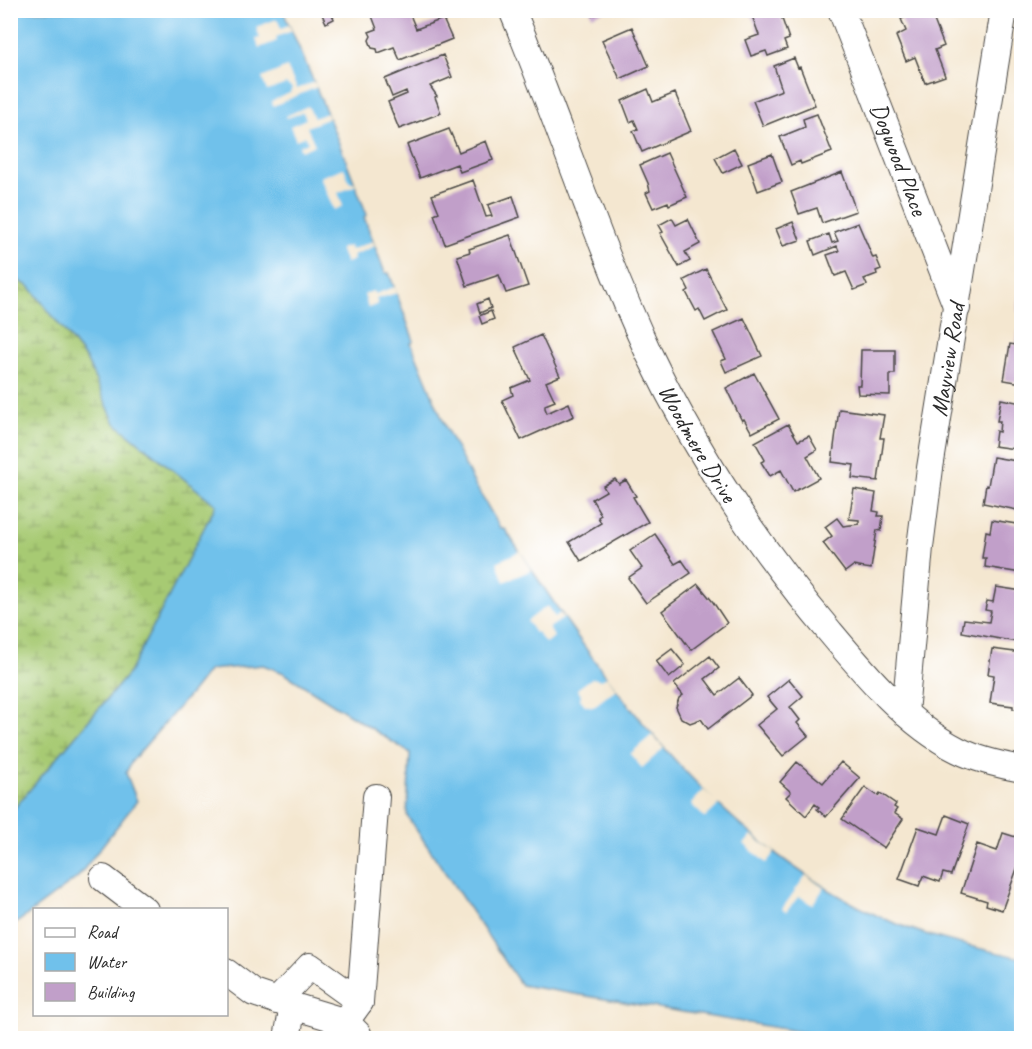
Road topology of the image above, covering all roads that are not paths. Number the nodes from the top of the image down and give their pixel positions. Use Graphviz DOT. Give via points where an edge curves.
graph roads {
  1 [pos="512,10"];
  2 [pos="841,10"];
  3 [pos="1004,10"];
  4 [pos="957,308"];
  5 [pos="905,713"];
  6 [pos="1022,769"];
  7 [pos="376,797"];
  8 [pos="104,878"];
  9 [pos="144,908"];
  10 [pos="228,974"];
  11 [pos="285,1004"];
  12 [pos="349,1025"];
  13 [pos="288,1038"];
  1 -- 5 [label="street, Woodmere Drive" via="625,300 692,436 747,525 796,593"];
  2 -- 4 [label="street, Dogwood Place"];
  3 -- 4 [label="street, Mayview Road"];
  4 -- 5 [label="street, Mayview Road" via="920,547"];
  5 -- 6 [label="street, Woodmere Drive" via="957,749"];
  7 -- 12 [label="street"];
  8 -- 9 [label="street"];
  10 -- 11 [label="street" via="254,993"];
  11 -- 12 [label="street"];
  11 -- 12 [label="street" via="310,966"];
  11 -- 13 [label="street"];
}
